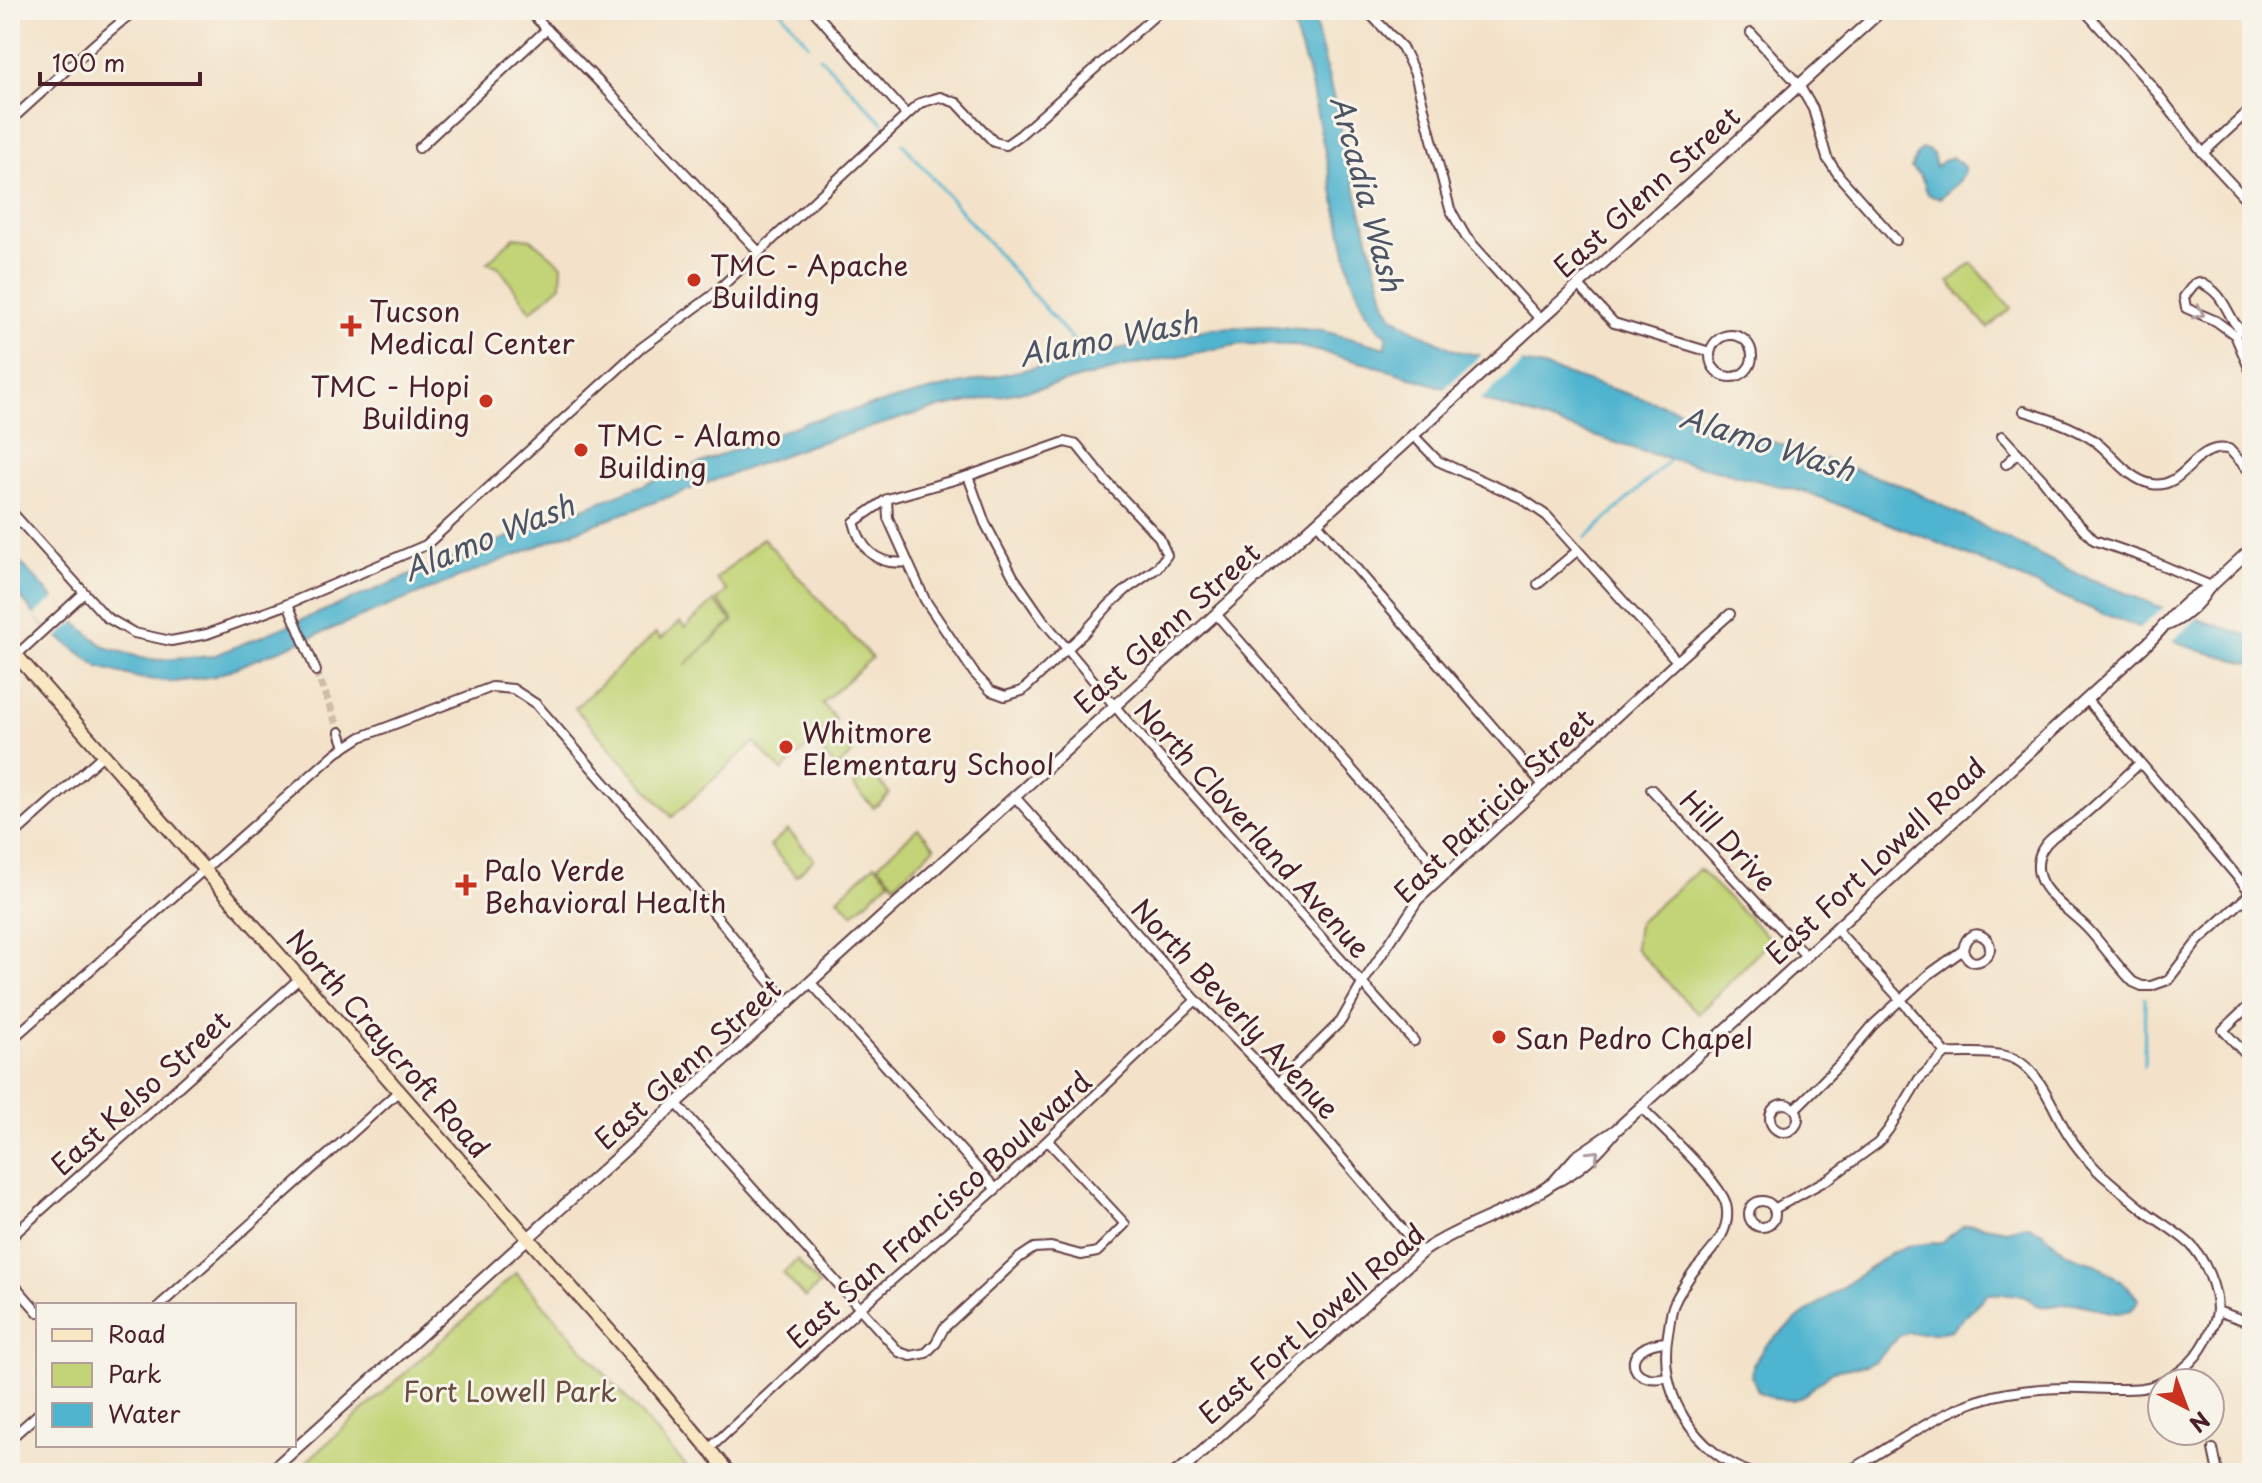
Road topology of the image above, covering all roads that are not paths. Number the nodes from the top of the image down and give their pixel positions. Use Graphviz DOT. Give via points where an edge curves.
graph roads {
  1 [pos="141,10"];
  2 [pos="528,10"];
  3 [pos="813,10"];
  4 [pos="1161,10"];
  5 [pos="1366,10"];
  6 [pos="1882,10"];
  7 [pos="2084,10"];
  8 [pos="547,29"];
  9 [pos="1751,33"];
  10 [pos="1799,85"];
  11 [pos="2252,108"];
  12 [pos="906,114"];
  13 [pos="10,121"];
  14 [pos="419,148"];
  15 [pos="2203,153"];
  16 [pos="2252,206"];
  17 [pos="1896,240"];
  18 [pos="759,252"];
  19 [pos="1578,285"];
  20 [pos="1540,319"];
  21 [pos="2252,342"];
  22 [pos="1710,352"];
  23 [pos="2252,375"];
  24 [pos="2252,384"];
  25 [pos="2252,402"];
  26 [pos="2024,411"];
  27 [pos="1413,435"];
  28 [pos="2002,436"];
  29 [pos="2018,453"];
  30 [pos="2006,464"];
  31 [pos="2252,474"];
  32 [pos="968,476"];
  33 [pos="887,499"];
  34 [pos="10,510"];
  35 [pos="1317,523"];
  36 [pos="2252,548"];
  37 [pos="1577,551"];
  38 [pos="907,562"];
  39 [pos="1538,584"];
  40 [pos="2209,587"];
  41 [pos="84,593"];
  42 [pos="288,604"];
  43 [pos="1216,614"];
  44 [pos="1730,614"];
  45 [pos="1068,650"];
  46 [pos="12,654"];
  47 [pos="1677,661"];
  48 [pos="316,671"];
  49 [pos="2086,699"];
  50 [pos="1115,706"];
  51 [pos="340,732"];
  52 [pos="345,747"];
  53 [pos="104,754"];
  54 [pos="2140,763"];
  55 [pos="1543,785"];
  56 [pos="1651,789"];
  57 [pos="1015,797"];
  58 [pos="10,838"];
  59 [pos="204,868"];
  60 [pos="1444,875"];
  61 [pos="2252,893"];
  62 [pos="1836,929"];
  63 [pos="1963,950"];
  64 [pos="1806,956"];
  65 [pos="300,978"];
  66 [pos="811,983"];
  67 [pos="1362,984"];
  68 [pos="1196,1000"];
  69 [pos="1901,1000"];
  70 [pos="2252,1003"];
  71 [pos="788,1004"];
  72 [pos="10,1041"];
  73 [pos="1414,1041"];
  74 [pos="1946,1053"];
  75 [pos="2252,1061"];
  76 [pos="1278,1083"];
  77 [pos="399,1091"];
  78 [pos="677,1104"];
  79 [pos="1641,1107"];
  80 [pos="1795,1109"];
  81 [pos="1048,1141"];
  82 [pos="996,1189"];
  83 [pos="1774,1209"];
  84 [pos="10,1238"];
  85 [pos="529,1239"];
  86 [pos="1422,1252"];
  87 [pos="10,1280"];
  88 [pos="162,1303"];
  89 [pos="859,1309"];
  90 [pos="36,1310"];
  91 [pos="2217,1311"];
  92 [pos="2252,1323"];
  93 [pos="1666,1342"];
  94 [pos="1667,1377"];
  95 [pos="36,1416"];
  96 [pos="10,1439"];
  97 [pos="709,1449"];
  98 [pos="2213,1449"];
  99 [pos="269,1473"];
  100 [pos="729,1473"];
  101 [pos="1177,1473"];
  102 [pos="1752,1473"];
  103 [pos="1845,1473"];
  104 [pos="2218,1473"];
  1 -- 13 [label="street" via="97,42"];
  2 -- 8 [label="street"];
  3 -- 12 [label="street"];
  4 -- 12 [label="street" via="1006,145 994,142 957,103 940,97"];
  5 -- 20 [label="street" via="1402,47 1415,74 1450,209 1466,237"];
  6 -- 10 [label="street, East Glenn Street"];
  7 -- 15 [label="street"];
  8 -- 14 [label="street"];
  8 -- 18 [label="street"];
  9 -- 10 [label="street"];
  10 -- 17 [label="street" via="1813,109 1827,158"];
  10 -- 19 [label="street, East Glenn Street"];
  11 -- 15 [label="street"];
  12 -- 18 [label="street"];
  15 -- 16 [label="street"];
  18 -- 42 [label="street" via="641,348 426,545"];
  19 -- 20 [label="street, East Glenn Street"];
  19 -- 22 [label="street" via="1614,323"];
  20 -- 27 [label="street, East Glenn Street"];
  21 -- 23 [label="street, one-way" via="2212,288 2194,284 2184,297 2186,308 2235,335"];
  22 -- 22 [label="street" via="1714,369 1733,377 1751,361 1752,350 1732,334 1717,340"];
  24 -- 25 [label="street"];
  26 -- 31 [label="street" via="2093,440 2129,473 2153,484 2180,476 2215,449 2229,449"];
  27 -- 35 [label="street, East Glenn Street"];
  27 -- 37 [label="street" via="1438,461 1521,498 1547,516"];
  28 -- 29 [label="street"];
  29 -- 30 [label="street"];
  29 -- 40 [label="street" via="2094,540"];
  32 -- 33 [label="street"];
  32 -- 45 [label="street, North Cloverland Avenue" via="1014,578"];
  32 -- 45 [label="street" via="1065,442 1077,445 1159,537 1167,555 1157,568 1109,605"];
  33 -- 38 [label="street" via="888,518"];
  33 -- 38 [label="street" via="854,522 858,539 876,558 891,564"];
  34 -- 41 [label="street"];
  35 -- 43 [label="street, East Glenn Street"];
  35 -- 55 [label="street"];
  36 -- 40 [label="street, East Fort Lowell Road"];
  37 -- 39 [label="street"];
  37 -- 47 [label="street"];
  38 -- 45 [label="street" via="925,600 991,691 1005,696 1022,691"];
  40 -- 49 [label="street, East Fort Lowell Road" via="2169,618"];
  41 -- 42 [label="street" via="106,617 134,633 171,641 207,634"];
  41 -- 46 [label="street"];
  42 -- 48 [label="street"];
  43 -- 50 [label="street, East Glenn Street"];
  43 -- 60 [label="street"];
  44 -- 47 [label="street, East Patricia Street"];
  45 -- 50 [label="street, North Cloverland Avenue"];
  46 -- 53 [label="main road, North Craycroft Road"];
  47 -- 55 [label="street, East Patricia Street"];
  49 -- 54 [label="street"];
  49 -- 62 [label="street, East Fort Lowell Road"];
  50 -- 57 [label="street, East Glenn Street"];
  50 -- 67 [label="street, North Cloverland Avenue"];
  51 -- 52 [label="street"];
  52 -- 59 [label="street"];
  52 -- 71 [label="street" via="492,687 513,689 536,704 562,733"];
  53 -- 58 [label="street"];
  53 -- 59 [label="main road, North Craycroft Road"];
  54 -- 61 [label="street"];
  54 -- 61 [label="street" via="2042,850 2039,871 2054,900 2087,928 2133,982 2151,986 2168,980 2198,941"];
  55 -- 60 [label="street, East Patricia Street"];
  56 -- 64 [label="street, Hill Drive"];
  57 -- 66 [label="street, East Glenn Street"];
  57 -- 68 [label="street, North Beverly Avenue"];
  59 -- 65 [label="main road, North Craycroft Road"];
  59 -- 72 [label="street"];
  60 -- 67 [label="street, East Patricia Street" via="1418,900"];
  62 -- 64 [label="street, East Fort Lowell Road"];
  62 -- 69 [label="street"];
  63 -- 69 [label="street"];
  64 -- 79 [label="street, East Fort Lowell Road"];
  65 -- 77 [label="main road, North Craycroft Road"];
  65 -- 84 [label="street, East Kelso Street"];
  66 -- 71 [label="street, East Glenn Street"];
  66 -- 82 [label="street"];
  67 -- 73 [label="street, North Cloverland Avenue"];
  67 -- 76 [label="street, East Patricia Street" via="1341,1021"];
  68 -- 76 [label="street, North Beverly Avenue"];
  68 -- 81 [label="street, East San Francisco Boulevard"];
  69 -- 74 [label="street"];
  69 -- 80 [label="street"];
  70 -- 75 [label="street" via="2223,1030"];
  71 -- 78 [label="street, East Glenn Street"];
  74 -- 83 [label="street" via="1919,1079 1878,1143"];
  74 -- 91 [label="street" via="2010,1056 2031,1072 2066,1131 2103,1176 2191,1245 2214,1288"];
  76 -- 86 [label="street, North Beverly Avenue"];
  77 -- 85 [label="main road, North Craycroft Road"];
  77 -- 88 [label="street"];
  78 -- 85 [label="street, East Glenn Street"];
  78 -- 89 [label="street"];
  79 -- 86 [label="street, East Fort Lowell Road" via="1576,1157 1553,1183"];
  79 -- 93 [label="street" via="1718,1187 1726,1205 1726,1226 1673,1307"];
  81 -- 82 [label="street, East San Francisco Boulevard"];
  81 -- 89 [label="street" via="1125,1224 1097,1252 1081,1255 1034,1248 944,1328 926,1353 899,1352"];
  82 -- 89 [label="street, East San Francisco Boulevard"];
  85 -- 97 [label="main road, North Craycroft Road"];
  85 -- 99 [label="street, East Glenn Street"];
  86 -- 101 [label="street, East Fort Lowell Road"];
  87 -- 90 [label="street"];
  89 -- 97 [label="street, East San Francisco Boulevard"];
  91 -- 92 [label="street"];
  91 -- 103 [label="street" via="2198,1355 2164,1381 2144,1388 2061,1388 1980,1400 1940,1416"];
  93 -- 94 [label="street"];
  93 -- 94 [label="street" via="1640,1349 1634,1357 1640,1375"];
  94 -- 102 [label="street" via="1690,1428 1710,1450"];
  95 -- 96 [label="street"];
  97 -- 100 [label="main road, North Craycroft Road"];
  98 -- 104 [label="street"];
}
